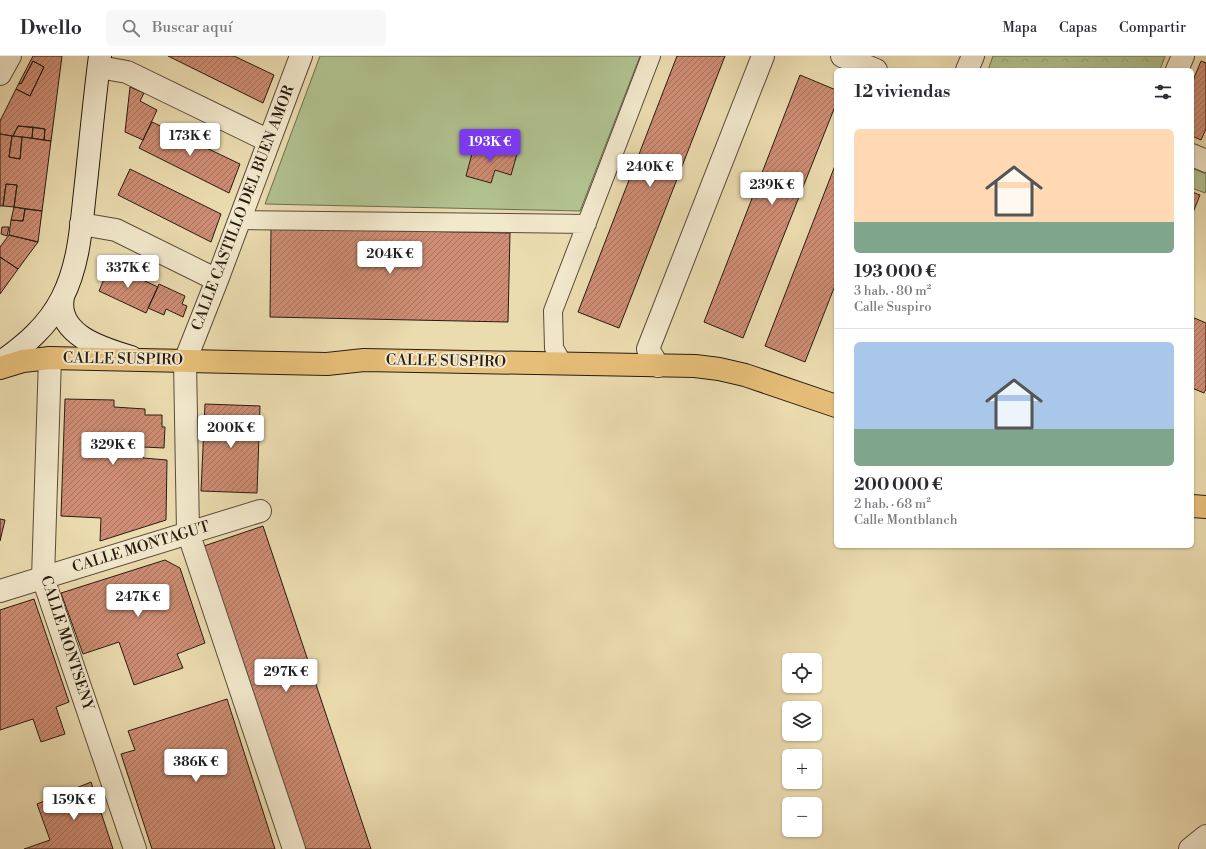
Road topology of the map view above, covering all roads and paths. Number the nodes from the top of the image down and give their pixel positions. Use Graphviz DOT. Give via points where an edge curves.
graph roads {
  1 [pos="10,56"];
  2 [pos="301,56"];
  3 [pos="652,56"];
  4 [pos="763,56"];
  5 [pos="842,56"];
  6 [pos="973,56"];
  7 [pos="1183,56"];
  8 [pos="99,61"];
  9 [pos="871,68"];
  10 [pos="968,68"];
  11 [pos="1178,68"];
  12 [pos="0,74"];
  13 [pos="269,141"];
  14 [pos="1194,156"];
  15 [pos="1206,160"];
  16 [pos="239,220"];
  17 [pos="81,224"];
  18 [pos="587,224"];
  19 [pos="217,280"];
  20 [pos="63,297"];
  21 [pos="33,337"];
  22 [pos="50,358"];
  23 [pos="139,359"];
  24 [pos="186,360"];
  25 [pos="0,363"];
  26 [pos="563,364"];
  27 [pos="658,366"];
  28 [pos="0,368"];
  29 [pos="834,405"];
  30 [pos="1194,506"];
  31 [pos="1206,507"];
  32 [pos="260,511"];
  33 [pos="188,532"];
  34 [pos="43,578"];
  35 [pos="0,591"];
  36 [pos="1206,836"];
  37 [pos="135,849"];
  38 [pos="294,849"];
  39 [pos="1190,849"];
  1 -- 12 [label="street"];
  2 -- 13 [label="street, CALLE CASTILLO DEL BUEN AMOR"];
  3 -- 18 [label="street"];
  4 -- 27 [label="street" via="648,350"];
  5 -- 9 [label="street"];
  6 -- 10 [label="street"];
  7 -- 11 [label="street"];
  8 -- 13 [label="street"];
  8 -- 17 [label="street"];
  13 -- 16 [label="street, CALLE CASTILLO DEL BUEN AMOR"];
  14 -- 15 [label="street"];
  16 -- 18 [label="street"];
  16 -- 19 [label="street, CALLE CASTILLO DEL BUEN AMOR"];
  17 -- 19 [label="street" via="116,230"];
  17 -- 20 [label="street" via="76,262"];
  18 -- 26 [label="street" via="553,311 554,348"];
  19 -- 24 [label="street, CALLE CASTILLO DEL BUEN AMOR"];
  20 -- 21 [label="street"];
  20 -- 23 [label="street" via="65,317 79,335 105,349"];
  21 -- 22 [label="street" via="32,342 36,351"];
  21 -- 25 [label="street"];
  22 -- 23 [label="main road, CALLE SUSPIRO"];
  22 -- 28 [label="main road, CALLE SUSPIRO" via="23,361"];
  22 -- 34 [label="street, CALLE MONTSENY"];
  23 -- 24 [label="main road, CALLE SUSPIRO"];
  24 -- 26 [label="main road, CALLE SUSPIRO" via="327,364 364,360"];
  24 -- 33 [label="street"];
  26 -- 27 [label="main road, CALLE SUSPIRO"];
  27 -- 29 [label="main road, CALLE SUSPIRO" via="719,369 745,375"];
  30 -- 31 [label="main road"];
  32 -- 33 [label="street, CALLE MONTAGUT"];
  33 -- 34 [label="street, CALLE MONTAGUT"];
  33 -- 38 [label="street"];
  34 -- 35 [label="street, CALLE MONTAGUT"];
  34 -- 37 [label="street, CALLE MONTSENY"];
  36 -- 39 [label="street"];
}
